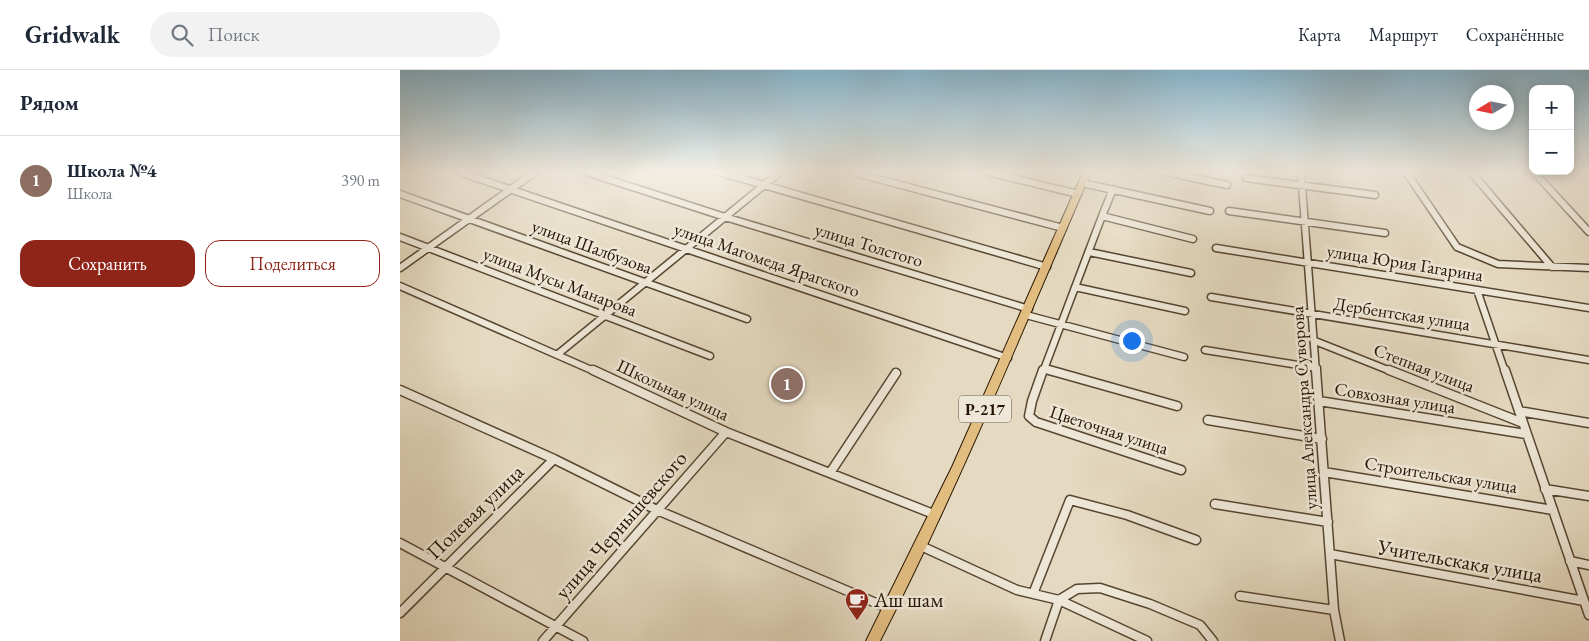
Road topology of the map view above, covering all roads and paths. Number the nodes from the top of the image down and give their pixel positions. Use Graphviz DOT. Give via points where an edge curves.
graph roads {
  1 [pos="413,199"];
  2 [pos="497,199"];
  3 [pos="536,199"];
  4 [pos="668,199"];
  5 [pos="747,199"];
  6 [pos="811,199"];
  7 [pos="952,199"];
  8 [pos="1076,199"];
  9 [pos="1109,199"];
  10 [pos="1156,199"];
  11 [pos="1304,199"];
  12 [pos="1424,199"];
  13 [pos="1494,199"];
  14 [pos="1558,199"];
  15 [pos="1210,211"];
  16 [pos="1229,211"];
  17 [pos="1102,216"];
  18 [pos="725,217"];
  19 [pos="468,218"];
  20 [pos="1306,222"];
  21 [pos="1063,228"];
  22 [pos="1589,232"];
  23 [pos="1385,233"];
  24 [pos="400,236"];
  25 [pos="1193,239"];
  26 [pos="430,247"];
  27 [pos="1216,248"];
  28 [pos="686,249"];
  29 [pos="1089,252"];
  30 [pos="1309,263"];
  31 [pos="1047,267"];
  32 [pos="1552,267"];
  33 [pos="400,268"];
  34 [pos="1589,268"];
  35 [pos="1191,273"];
  36 [pos="645,282"];
  37 [pos="400,286"];
  38 [pos="1074,287"];
  39 [pos="1477,290"];
  40 [pos="1211,297"];
  41 [pos="1589,308"];
  42 [pos="1185,311"];
  43 [pos="1028,312"];
  44 [pos="1313,314"];
  45 [pos="604,316"];
  46 [pos="746,319"];
  47 [pos="1060,324"];
  48 [pos="1315,341"];
  49 [pos="1496,344"];
  50 [pos="1205,350"];
  51 [pos="558,354"];
  52 [pos="710,356"];
  53 [pos="1184,357"];
  54 [pos="1008,358"];
  55 [pos="1589,360"];
  56 [pos="1317,368"];
  57 [pos="1044,369"];
  58 [pos="896,373"];
  59 [pos="400,390"];
  60 [pos="1319,402"];
  61 [pos="1177,406"];
  62 [pos="1519,411"];
  63 [pos="1208,420"];
  64 [pos="1523,423"];
  65 [pos="1589,424"];
  66 [pos="726,432"];
  67 [pos="1526,434"];
  68 [pos="1322,439"];
  69 [pos="554,459"];
  70 [pos="1181,470"];
  71 [pos="1324,472"];
  72 [pos="830,473"];
  73 [pos="1545,489"];
  74 [pos="1589,496"];
  75 [pos="1215,504"];
  76 [pos="657,510"];
  77 [pos="1553,510"];
  78 [pos="936,514"];
  79 [pos="1328,522"];
  80 [pos="1196,540"];
  81 [pos="400,544"];
  82 [pos="921,546"];
  83 [pos="1330,554"];
  84 [pos="1570,561"];
  85 [pos="1589,565"];
  86 [pos="444,567"];
  87 [pos="1033,594"];
  88 [pos="1240,596"];
  89 [pos="1059,600"];
  90 [pos="1584,601"];
  91 [pos="891,609"];
  92 [pos="1334,610"];
  93 [pos="400,613"];
  94 [pos="1589,615"];
  95 [pos="556,626"];
  96 [pos="544,641"];
  97 [pos="583,641"];
  98 [pos="874,641"];
  99 [pos="1045,641"];
  100 [pos="1147,641"];
  101 [pos="1213,641"];
  102 [pos="1340,641"];
  1 -- 19 [label="street, улица Шалбузова"];
  2 -- 19 [label="street"];
  3 -- 28 [label="street, улица Магомеда Ярагского"];
  4 -- 18 [label="street, улица Толстого"];
  5 -- 18 [label="street"];
  6 -- 31 [label="street"];
  7 -- 21 [label="street"];
  8 -- 21 [label="highway, Р-217"];
  9 -- 17 [label="street"];
  10 -- 15 [label="street"];
  11 -- 20 [label="street, улица Александра Суворова"];
  12 -- 32 [label="street" via="1457,247 1498,264"];
  13 -- 32 [label="street"];
  14 -- 22 [label="street"];
  16 -- 20 [label="street"];
  17 -- 25 [label="street"];
  17 -- 29 [label="street"];
  18 -- 28 [label="street"];
  18 -- 43 [label="street, улица Толстого"];
  19 -- 26 [label="street"];
  19 -- 36 [label="street, улица Шалбузова"];
  20 -- 23 [label="street"];
  20 -- 30 [label="street, улица Александра Суворова"];
  21 -- 31 [label="highway, Р-217"];
  24 -- 26 [label="street, улица Мусы Манарова"];
  26 -- 33 [label="street"];
  26 -- 45 [label="street, улица Мусы Манарова"];
  27 -- 30 [label="street, улица Юрия Гагарина"];
  28 -- 36 [label="street"];
  28 -- 54 [label="street, улица Магомеда Ярагского"];
  29 -- 35 [label="street"];
  29 -- 38 [label="street"];
  30 -- 39 [label="street, улица Юрия Гагарина"];
  30 -- 44 [label="street, улица Александра Суворова"];
  31 -- 43 [label="highway, Р-217"];
  32 -- 34 [label="street"];
  36 -- 45 [label="street"];
  36 -- 46 [label="street, улица Шалбузова"];
  37 -- 51 [label="street, Школьная улица"];
  38 -- 42 [label="street"];
  38 -- 47 [label="street"];
  39 -- 41 [label="street, улица Юрия Гагарина"];
  39 -- 49 [label="street"];
  40 -- 44 [label="street, Дербентская улица"];
  43 -- 47 [label="street, улица Толстого"];
  43 -- 54 [label="highway, Р-217"];
  44 -- 48 [label="street, улица Александра Суворова"];
  44 -- 49 [label="street, Дербентская улица"];
  45 -- 51 [label="street"];
  45 -- 52 [label="street, улица Мусы Манарова"];
  47 -- 53 [label="street, улица Толстого"];
  47 -- 57 [label="street"];
  48 -- 56 [label="street, улица Александра Суворова"];
  48 -- 64 [label="street, Степная улица"];
  49 -- 55 [label="street, Дербентская улица"];
  49 -- 62 [label="street"];
  50 -- 56 [label="street, Совхозная улица"];
  51 -- 66 [label="street, Школьная улица"];
  54 -- 78 [label="highway, Р-217"];
  56 -- 60 [label="street, улица Александра Суворова"];
  57 -- 61 [label="street"];
  57 -- 70 [label="street, Цветочная улица" via="1029,416 1036,422"];
  58 -- 72 [label="street"];
  59 -- 69 [label="street"];
  60 -- 67 [label="street, Совхозная улица"];
  60 -- 68 [label="street, улица Александра Суворова"];
  62 -- 64 [label="street"];
  62 -- 65 [label="street"];
  63 -- 68 [label="street"];
  64 -- 67 [label="street"];
  66 -- 72 [label="street, Школьная улица"];
  66 -- 76 [label="street, улица Чернышевского"];
  67 -- 73 [label="street"];
  68 -- 71 [label="street, улица Александра Суворова"];
  69 -- 76 [label="street"];
  69 -- 86 [label="street, Полевая улица"];
  71 -- 77 [label="street, Строительская улица"];
  71 -- 79 [label="street, улица Александра Суворова"];
  72 -- 78 [label="street, Школьная улица"];
  73 -- 74 [label="street"];
  73 -- 77 [label="street"];
  75 -- 79 [label="street"];
  76 -- 91 [label="street"];
  76 -- 95 [label="street, улица Чернышевского"];
  77 -- 84 [label="street"];
  78 -- 82 [label="highway, Р-217"];
  79 -- 83 [label="street, улица Александра Суворова"];
  80 -- 87 [label="street" via="1127,515 1070,500"];
  81 -- 86 [label="street"];
  82 -- 87 [label="street" via="1017,590"];
  82 -- 91 [label="highway, Р-217"];
  83 -- 90 [label="street, Учительскакя улица"];
  83 -- 92 [label="street, улица Александра Суворова"];
  84 -- 85 [label="street"];
  84 -- 90 [label="street"];
  86 -- 93 [label="street, Полевая улица"];
  86 -- 95 [label="street"];
  87 -- 89 [label="street"];
  88 -- 92 [label="street"];
  89 -- 99 [label="street"];
  89 -- 100 [label="street"];
  89 -- 101 [label="street" via="1077,589 1100,588 1200,625"];
  90 -- 94 [label="street"];
  91 -- 98 [label="highway, Р-217"];
  92 -- 102 [label="street, улица Александра Суворова"];
  95 -- 96 [label="street, улица Чернышевского"];
  95 -- 97 [label="street"];
}
